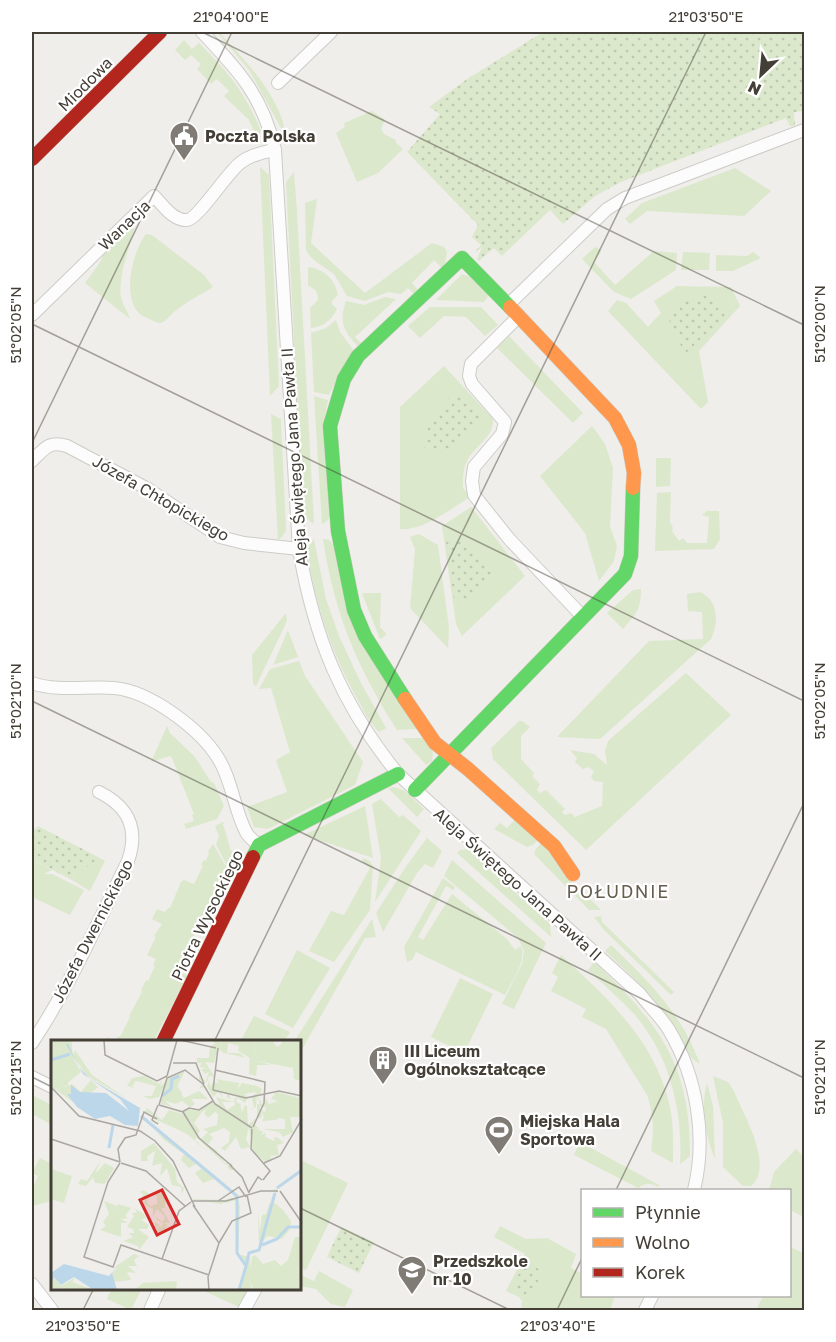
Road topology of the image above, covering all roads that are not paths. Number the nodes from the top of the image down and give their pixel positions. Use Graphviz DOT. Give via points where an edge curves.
graph roads {
  1 [pos="160,32"];
  2 [pos="202,32"];
  3 [pos="331,32"];
  4 [pos="278,83"];
  5 [pos="804,130"];
  6 [pos="275,150"];
  7 [pos="32,159"];
  8 [pos="508,306"];
  9 [pos="32,315"];
  10 [pos="519,316"];
  11 [pos="32,461"];
  12 [pos="299,549"];
  13 [pos="583,618"];
  14 [pos="32,683"];
  15 [pos="449,755"];
  16 [pos="398,774"];
  17 [pos="415,790"];
  18 [pos="99,792"];
  19 [pos="259,845"];
  20 [pos="573,874"];
  21 [pos="164,1040"];
  22 [pos="32,1043"];
  23 [pos="32,1077"];
  24 [pos="51,1086"];
  25 [pos="694,1189"];
  26 [pos="32,1284"];
  27 [pos="159,1291"];
  28 [pos="254,1291"];
  29 [pos="652,1297"];
  30 [pos="52,1311"];
  31 [pos="150,1311"];
  32 [pos="244,1311"];
  33 [pos="645,1311"];
  1 -- 7 [label="street, Miodowa"];
  2 -- 6 [label="street, Aleja Świętego Jana Pawła II" via="247,82 260,104"];
  3 -- 4 [label="street"];
  5 -- 8 [label="street" via="625,198 607,209"];
  6 -- 9 [label="street, Wanacja" via="238,164 190,219 182,220 172,214 154,196"];
  6 -- 12 [label="street, Aleja Świętego Jana Pawła II"];
  8 -- 10 [label="street"];
  8 -- 15 [label="street" via="462,258 358,356 344,379 330,426 338,531 354,610 365,636 426,732"];
  10 -- 13 [label="street" via="615,418 628,445 634,473 631,556 625,574"];
  10 -- 13 [label="street" via="471,364 472,384 505,422 502,434 474,467 474,495"];
  11 -- 12 [label="street, Józefa Chłopickiego" via="49,445 67,446 148,489 220,537"];
  12 -- 16 [label="street, Aleja Świętego Jana Pawła II" via="307,594 335,675 356,716"];
  13 -- 15 [label="street"];
  14 -- 19 [label="street" via="53,688 119,689 172,712 197,732 219,759 246,834"];
  15 -- 17 [label="street"];
  15 -- 20 [label="street" via="554,846"];
  16 -- 17 [label="street, Aleja Świętego Jana Pawła II"];
  16 -- 19 [label="street, Piotra Wysockiego"];
  17 -- 25 [label="street, Aleja Świętego Jana Pawła II" via="640,994 668,1028 691,1081 698,1119"];
  18 -- 22 [label="street, Józefa Dwernickiego" via="122,808 129,820 132,849 86,947"];
  19 -- 21 [label="street, Piotra Wysockiego"];
  23 -- 24 [label="street"];
  26 -- 30 [label="street"];
  27 -- 31 [label="street"];
  28 -- 32 [label="street"];
  29 -- 33 [label="street"];
}
